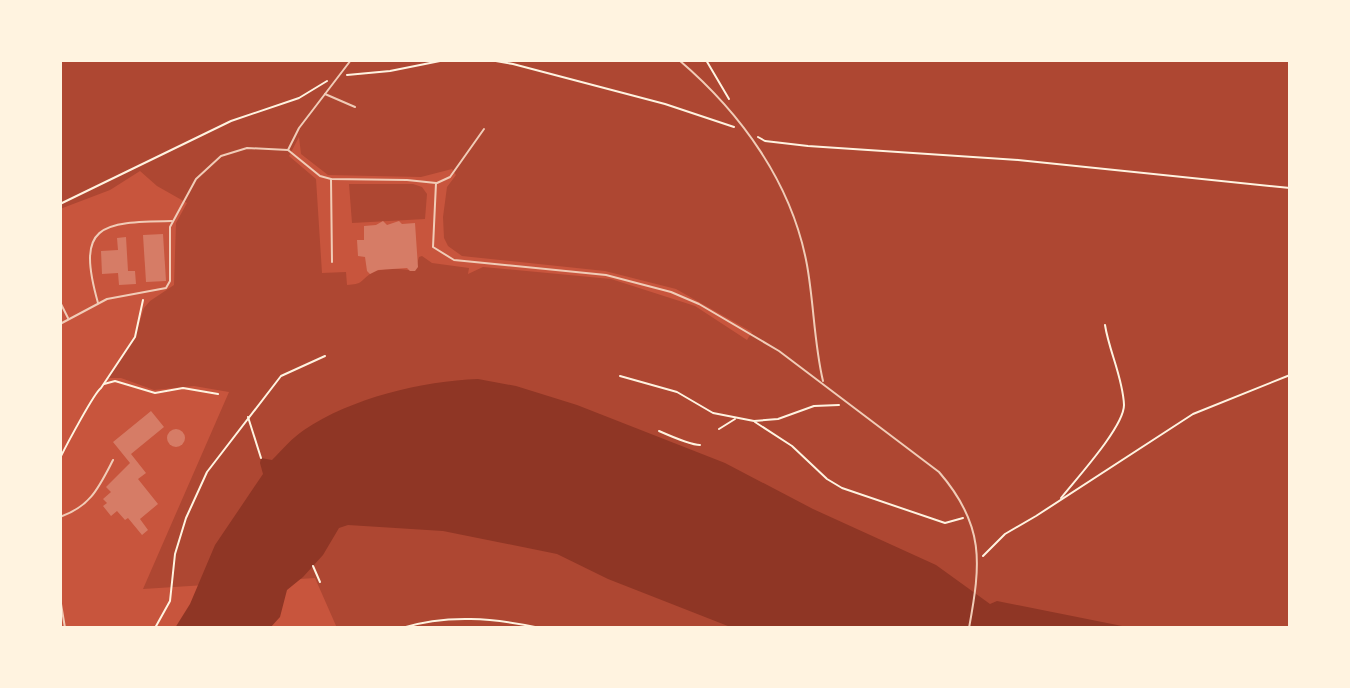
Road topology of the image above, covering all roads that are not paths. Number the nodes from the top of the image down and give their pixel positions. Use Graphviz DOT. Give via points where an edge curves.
graph roads {
  1 [pos="351,60"];
  2 [pos="679,60"];
  3 [pos="324,94"];
  4 [pos="355,107"];
  5 [pos="484,129"];
  6 [pos="288,150"];
  7 [pos="331,179"];
  8 [pos="436,183"];
  9 [pos="173,221"];
  10 [pos="332,262"];
  11 [pos="60,302"];
  12 [pos="98,304"];
  13 [pos="69,319"];
  14 [pos="60,324"];
  15 [pos="823,382"];
  16 [pos="113,460"];
  17 [pos="60,517"];
  18 [pos="60,598"];
  19 [pos="65,628"];
  20 [pos="969,628"];
  1 -- 3 [label="lane"];
  2 -- 15 [label="lane" via="747,131 790,206 807,263"];
  3 -- 4 [label="lane"];
  3 -- 6 [label="lane"];
  5 -- 8 [label="lane" via="450,177"];
  6 -- 7 [label="lane"];
  6 -- 9 [label="lane" via="247,148 221,156 196,179"];
  7 -- 8 [label="lane"];
  7 -- 10 [label="lane"];
  8 -- 15 [label="lane" via="433,247 442,255 606,275 671,292 779,351"];
  9 -- 12 [label="lane" via="166,288"];
  9 -- 12 [label="lane" via="124,224 93,237 89,266"];
  11 -- 13 [label="lane"];
  12 -- 13 [label="lane"];
  13 -- 14 [label="lane"];
  15 -- 20 [label="lane" via="952,487 978,545"];
  16 -- 17 [label="lane" via="93,497"];
  18 -- 19 [label="lane"];
}
